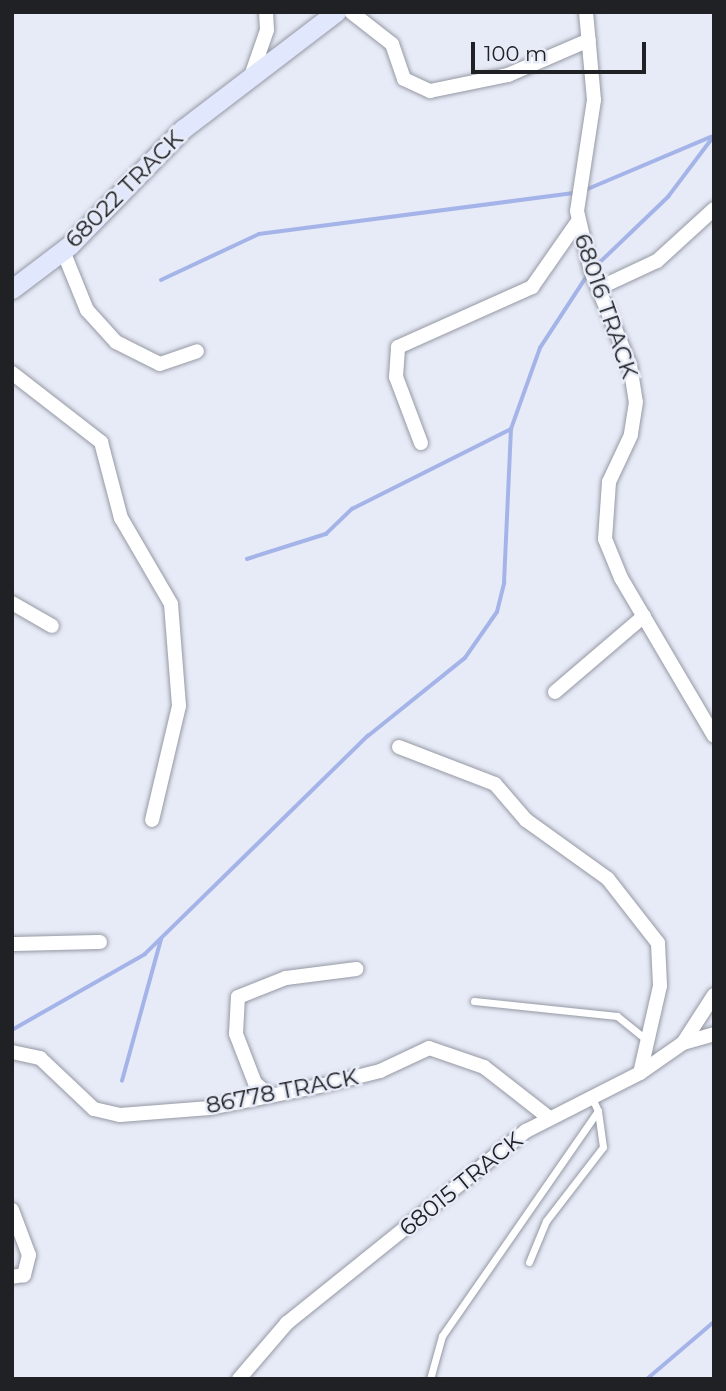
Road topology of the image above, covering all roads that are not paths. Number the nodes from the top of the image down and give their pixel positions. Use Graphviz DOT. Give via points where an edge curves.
graph roads {
  1 [pos="267,12"];
  2 [pos="336,12"];
  3 [pos="351,12"];
  4 [pos="586,12"];
  5 [pos="589,40"];
  6 [pos="251,76"];
  7 [pos="714,209"];
  8 [pos="578,221"];
  9 [pos="63,251"];
  10 [pos="599,288"];
  11 [pos="12,289"];
  12 [pos="197,351"];
  13 [pos="12,373"];
  14 [pos="421,443"];
  15 [pos="12,603"];
  16 [pos="644,616"];
  17 [pos="52,626"];
  18 [pos="555,692"];
  19 [pos="714,736"];
  20 [pos="399,747"];
  21 [pos="152,820"];
  22 [pos="100,942"];
  23 [pos="12,944"];
  24 [pos="356,969"];
  25 [pos="714,995"];
  26 [pos="474,1001"];
  27 [pos="714,1034"];
  28 [pos="644,1038"];
  29 [pos="683,1043"];
  30 [pos="12,1052"];
  31 [pos="639,1073"];
  32 [pos="268,1094"];
  33 [pos="591,1096"];
  34 [pos="598,1111"];
  35 [pos="548,1117"];
  36 [pos="12,1210"];
  37 [pos="529,1262"];
  38 [pos="12,1277"];
  39 [pos="239,1379"];
  40 [pos="430,1379"];
  1 -- 6 [label="street" via="265,39"];
  2 -- 6 [label="street, 68022 TRACK"];
  3 -- 5 [label="street" via="392,44 404,79 430,91 508,75"];
  4 -- 5 [label="street, 68016 TRACK"];
  5 -- 8 [label="street, 68016 TRACK" via="594,100 578,178"];
  6 -- 9 [label="street, 68022 TRACK" via="166,143"];
  7 -- 10 [label="street" via="657,261"];
  8 -- 10 [label="street, 68016 TRACK"];
  8 -- 14 [label="street" via="532,287 398,347 396,377"];
  9 -- 11 [label="street, 68022 TRACK"];
  9 -- 12 [label="street" via="87,310 116,342 160,364"];
  10 -- 16 [label="street, 68016 TRACK" via="630,365 636,402 631,435 607,490 606,539"];
  13 -- 21 [label="street" via="101,442 121,518 171,604 178,706"];
  15 -- 17 [label="street"];
  16 -- 18 [label="street"];
  16 -- 19 [label="street, 68016 TRACK"];
  20 -- 28 [label="street" via="495,784 526,820 619,892 663,958"];
  22 -- 23 [label="street"];
  24 -- 32 [label="street" via="286,978 238,997 236,1034 255,1083"];
  25 -- 29 [label="street"];
  26 -- 28 [label="lane" via="617,1016 637,1026"];
  27 -- 29 [label="street, 68015 TRACK"];
  28 -- 31 [label="street"];
  29 -- 31 [label="street, 68015 TRACK"];
  30 -- 32 [label="street, 86778 TRACK" via="50,1065 83,1101 105,1113 210,1108"];
  31 -- 33 [label="street, 68015 TRACK"];
  32 -- 35 [label="street, 86778 TRACK" via="370,1073 429,1048 484,1067"];
  33 -- 34 [label="lane"];
  33 -- 35 [label="street, 68015 TRACK"];
  34 -- 37 [label="lane" via="603,1147 546,1221"];
  34 -- 40 [label="lane" via="442,1336"];
  35 -- 39 [label="street, 68015 TRACK" via="287,1323"];
  36 -- 38 [label="street" via="29,1255 24,1275"];
}
